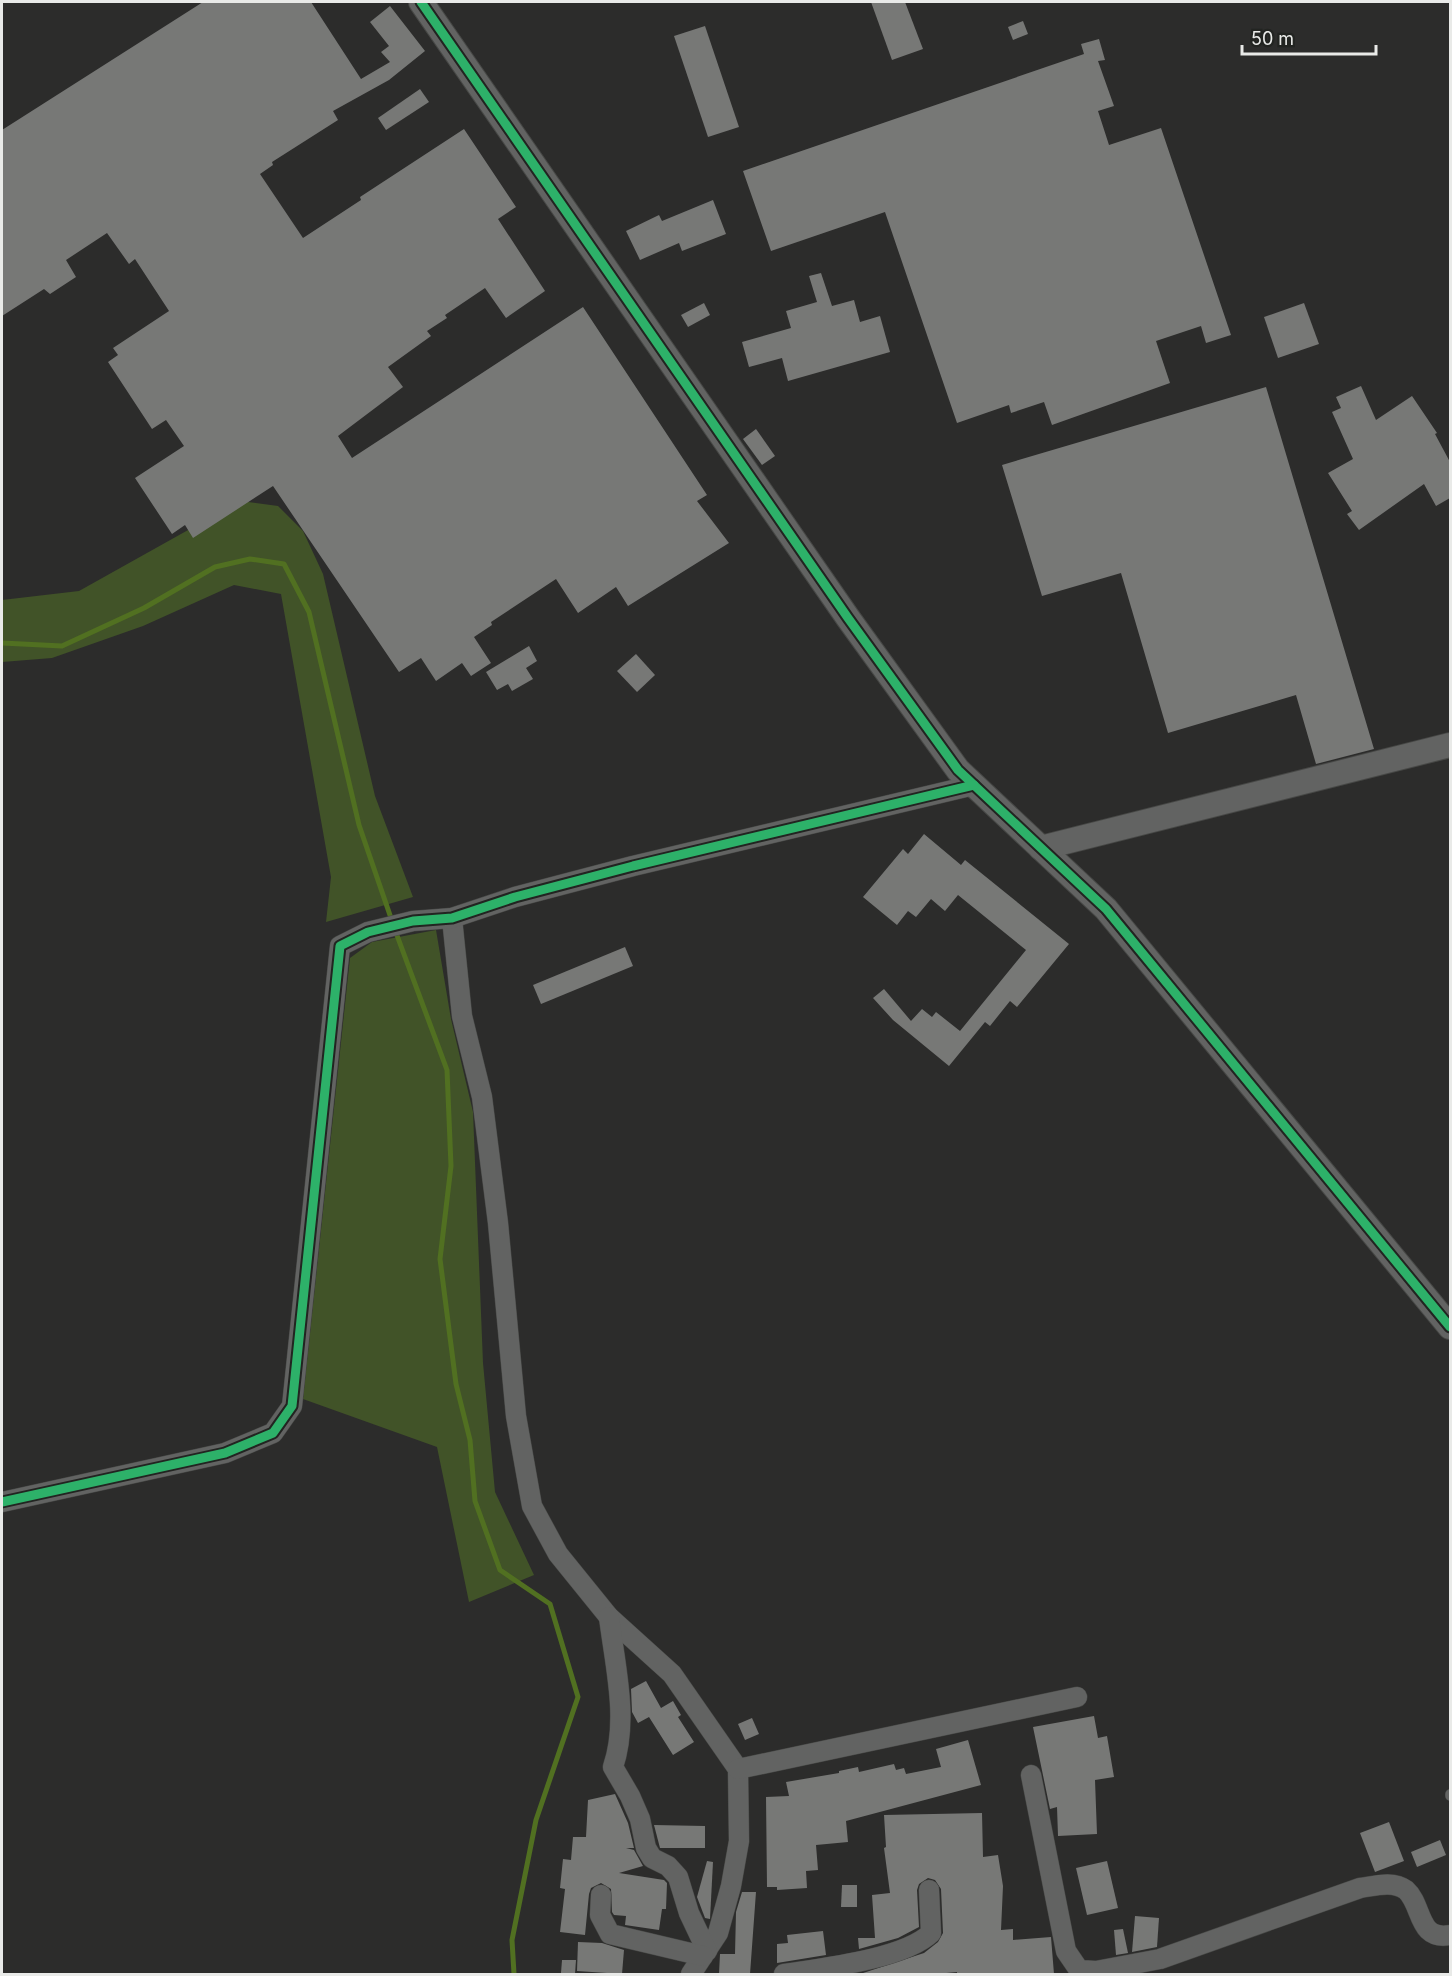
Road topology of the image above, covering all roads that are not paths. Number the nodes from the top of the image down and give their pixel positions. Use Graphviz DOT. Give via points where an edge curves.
graph roads {
  1 [pos="421,2"];
  2 [pos="1450,745"];
  3 [pos="974,785"];
  4 [pos="1041,848"];
  5 [pos="452,918"];
  6 [pos="1450,1327"];
  7 [pos="2,1502"];
  8 [pos="609,1617"];
  9 [pos="1077,1697"];
  10 [pos="738,1769"];
  11 [pos="1030,1775"];
  12 [pos="929,1890"];
  13 [pos="601,1895"];
  14 [pos="1450,1935"];
  15 [pos="705,1954"];
  16 [pos="692,1974"];
  17 [pos="784,1974"];
  1 -- 3 [label="street" via="849,618 958,770"];
  2 -- 4 [label="street"];
  3 -- 4 [label="street"];
  3 -- 5 [label="street" via="633,866"];
  4 -- 6 [label="street" via="1106,909"];
  5 -- 7 [label="street" via="413,921 368,932 340,946 292,1406 273,1434 225,1453"];
  5 -- 8 [label="street" via="462,1016 482,1097 516,1416 532,1506 558,1554"];
  8 -- 10 [label="street" via="672,1674"];
  8 -- 15 [label="street" via="621,1743 613,1767 634,1803 646,1848 652,1858 678,1877"];
  9 -- 10 [label="street"];
  10 -- 15 [label="street" via="739,1841 718,1933"];
  11 -- 14 [label="street" via="1066,1951 1079,1970 1096,1971 1160,1959 1360,1888 1389,1884 1406,1890 1429,1931 1442,1937"];
  12 -- 17 [label="street" via="931,1933 921,1943 894,1953"];
  13 -- 15 [label="street" via="600,1915 610,1934"];
  15 -- 16 [label="street"];
}
